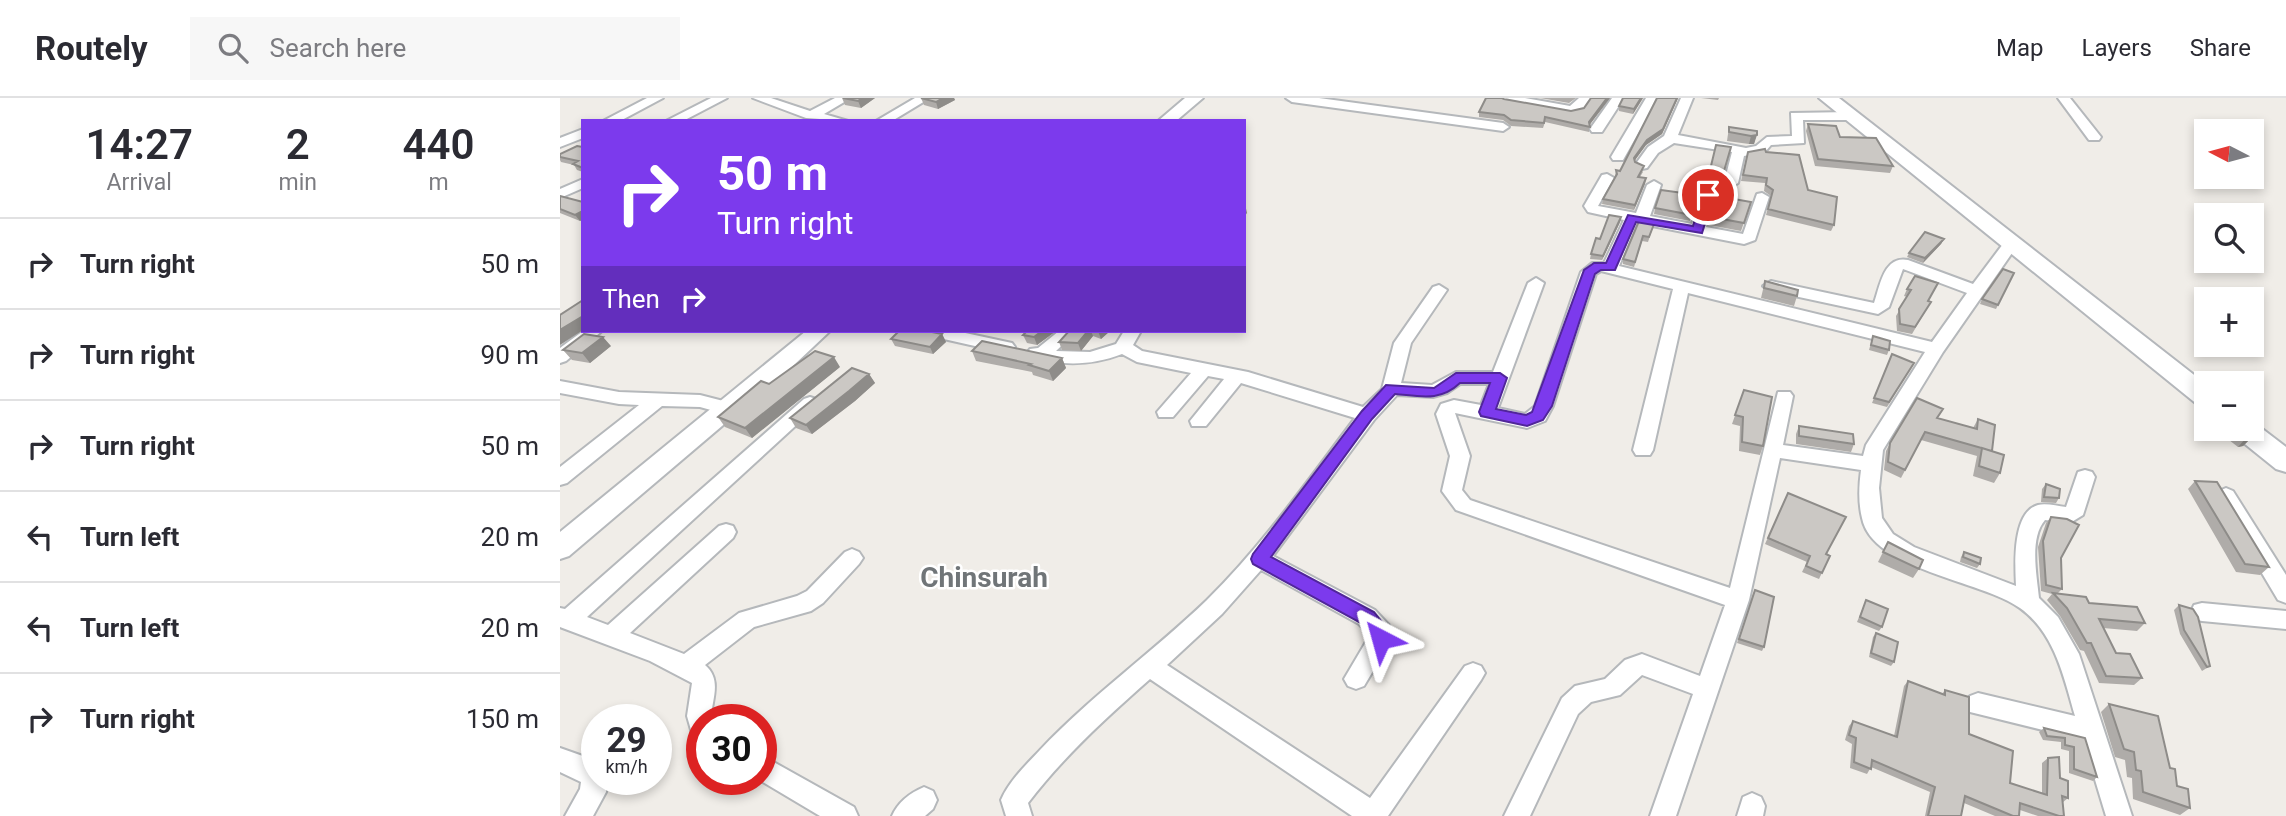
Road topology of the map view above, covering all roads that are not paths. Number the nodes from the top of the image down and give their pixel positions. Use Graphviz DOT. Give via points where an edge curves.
graph roads {
  1 [pos="657,98"];
  2 [pos="721,98"];
  3 [pos="759,98"];
  4 [pos="845,98"];
  5 [pos="924,98"];
  6 [pos="1195,98"];
  7 [pos="1292,98"];
  8 [pos="1392,98"];
  9 [pos="1504,98"];
  10 [pos="1585,98"];
  11 [pos="1618,98"];
  12 [pos="1652,98"];
  13 [pos="1687,98"];
  14 [pos="1828,98"];
  15 [pos="2064,98"];
  16 [pos="1380,110"];
  17 [pos="797,111"];
  18 [pos="812,115"];
  19 [pos="1851,116"];
  20 [pos="613,119"];
  21 [pos="676,119"];
  22 [pos="781,119"];
  23 [pos="832,119"];
  24 [pos="886,119"];
  25 [pos="1169,119"];
  26 [pos="1503,127"];
  27 [pos="1597,129"];
  28 [pos="581,134"];
  29 [pos="2094,137"];
  30 [pos="1670,138"];
  31 [pos="564,142"];
  32 [pos="1745,150"];
  33 [pos="1618,157"];
  34 [pos="1642,165"];
  35 [pos="1607,178"];
  36 [pos="1731,183"];
  37 [pos="581,184"];
  38 [pos="1654,185"];
  39 [pos="560,194"];
  40 [pos="1708,195"];
  41 [pos="1762,197"];
  42 [pos="1636,218"];
  43 [pos="1698,230"];
  44 [pos="2011,243"];
  45 [pos="1610,268"];
  46 [pos="1536,283"];
  47 [pos="1682,285"];
  48 [pos="1769,286"];
  49 [pos="1439,290"];
  50 [pos="1976,291"];
  51 [pos="591,333"];
  52 [pos="817,333"];
  53 [pos="954,333"];
  54 [pos="1067,333"];
  55 [pos="988,336"];
  56 [pos="1128,339"];
  57 [pos="1936,348"];
  58 [pos="1042,354"];
  59 [pos="560,356"];
  60 [pos="1204,369"];
  61 [pos="1237,376"];
  62 [pos="1500,378"];
  63 [pos="560,387"];
  64 [pos="1391,388"];
  65 [pos="2194,389"];
  66 [pos="826,390"];
  67 [pos="1784,396"];
  68 [pos="657,400"];
  69 [pos="729,410"];
  70 [pos="1166,412"];
  71 [pos="1487,412"];
  72 [pos="1367,415"];
  73 [pos="1199,421"];
  74 [pos="2260,441"];
  75 [pos="1643,450"];
  76 [pos="1772,450"];
  77 [pos="2286,462"];
  78 [pos="1871,464"];
  79 [pos="2085,477"];
  80 [pos="560,478"];
  81 [pos="2220,486"];
  82 [pos="726,532"];
  83 [pos="560,548"];
  84 [pos="852,558"];
  85 [pos="1260,559"];
  86 [pos="2286,594"];
  87 [pos="1738,600"];
  88 [pos="2028,602"];
  89 [pos="2202,612"];
  90 [pos="564,619"];
  91 [pos="2286,620"];
  92 [pos="611,636"];
  93 [pos="1148,665"];
  94 [pos="685,667"];
  95 [pos="1473,673"];
  96 [pos="1356,679"];
  97 [pos="1707,689"];
  98 [pos="700,704"];
  99 [pos="1978,704"];
  100 [pos="2091,731"];
  101 [pos="560,760"];
  102 [pos="777,776"];
  103 [pos="1353,810"];
  104 [pos="578,816"];
  105 [pos="845,816"];
  106 [pos="1019,816"];
  107 [pos="1517,816"];
  108 [pos="1663,816"];
  109 [pos="2119,816"];
  1 -- 20 [label="street"];
  2 -- 21 [label="street"];
  3 -- 17 [label="street"];
  4 -- 18 [label="street"];
  5 -- 24 [label="street"];
  6 -- 25 [label="street"];
  7 -- 16 [label="street"];
  8 -- 16 [label="street"];
  9 -- 10 [label="street" via="1570,110 1577,109"];
  11 -- 27 [label="street"];
  12 -- 33 [label="street"];
  13 -- 30 [label="street"];
  14 -- 19 [label="main road"];
  15 -- 29 [label="street"];
  16 -- 26 [label="street"];
  17 -- 18 [label="street"];
  17 -- 22 [label="street"];
  18 -- 23 [label="street"];
  19 -- 32 [label="street" via="1796,116 1799,140 1767,141 1760,149"];
  19 -- 44 [label="main road"];
  28 -- 31 [label="street"];
  30 -- 32 [label="street"];
  30 -- 34 [label="street"];
  32 -- 36 [label="street" via="1738,153"];
  35 -- 42 [label="street" via="1592,208"];
  37 -- 39 [label="street"];
  38 -- 42 [label="street"];
  40 -- 43 [label="street"];
  41 -- 43 [label="street" via="1748,239"];
  42 -- 43 [label="street"];
  42 -- 45 [label="street"];
  44 -- 50 [label="street"];
  44 -- 65 [label="main road"];
  45 -- 47 [label="street"];
  45 -- 71 [label="street" via="1598,266 1589,272 1538,416 1527,421"];
  46 -- 62 [label="street"];
  47 -- 57 [label="street"];
  47 -- 75 [label="street"];
  48 -- 50 [label="street" via="1878,309 1895,267 1902,263"];
  49 -- 64 [label="street" via="1403,343"];
  50 -- 57 [label="street"];
  51 -- 59 [label="street"];
  52 -- 69 [label="street"];
  53 -- 55 [label="street"];
  54 -- 58 [label="street"];
  55 -- 58 [label="street"];
  56 -- 58 [label="street" via="1088,360"];
  56 -- 60 [label="street" via="1137,356"];
  57 -- 78 [label="street" via="1873,450"];
  60 -- 61 [label="street"];
  60 -- 70 [label="street"];
  61 -- 72 [label="street"];
  61 -- 73 [label="street"];
  62 -- 64 [label="street" via="1456,378 1434,393"];
  62 -- 71 [label="street"];
  63 -- 68 [label="street"];
  64 -- 72 [label="street"];
  66 -- 90 [label="street"];
  67 -- 76 [label="street"];
  68 -- 69 [label="street" via="700,401"];
  68 -- 80 [label="street"];
  69 -- 83 [label="street" via="625,489"];
  71 -- 87 [label="street" via="1454,406 1445,414 1460,456 1452,491 1463,505"];
  72 -- 85 [label="street"];
  74 -- 77 [label="main road"];
  76 -- 78 [label="street"];
  76 -- 87 [label="street"];
  78 -- 88 [label="street" via="1872,520 1886,540"];
  79 -- 88 [label="street" via="2070,515 2041,512 2035,517 2026,550"];
  81 -- 86 [label="street"];
  82 -- 92 [label="street"];
  84 -- 94 [label="street" via="815,597 747,620"];
  85 -- 93 [label="street"];
  85 -- 96 [label="street" via="1377,626 1381,639"];
  87 -- 97 [label="street"];
  88 -- 100 [label="street" via="2050,624 2067,654"];
  89 -- 91 [label="street"];
  90 -- 92 [label="street"];
  92 -- 94 [label="street"];
  93 -- 103 [label="street"];
  93 -- 106 [label="street" via="1020,791 1014,800"];
  94 -- 98 [label="street" via="699,673 705,684"];
  95 -- 103 [label="street" via="1373,814"];
  97 -- 107 [label="street" via="1642,664 1631,667 1616,685 1578,695"];
  97 -- 108 [label="street"];
  99 -- 100 [label="street"];
  100 -- 109 [label="street"];
  101 -- 104 [label="street" via="594,777 593,792"];
  102 -- 105 [label="street"];
}
